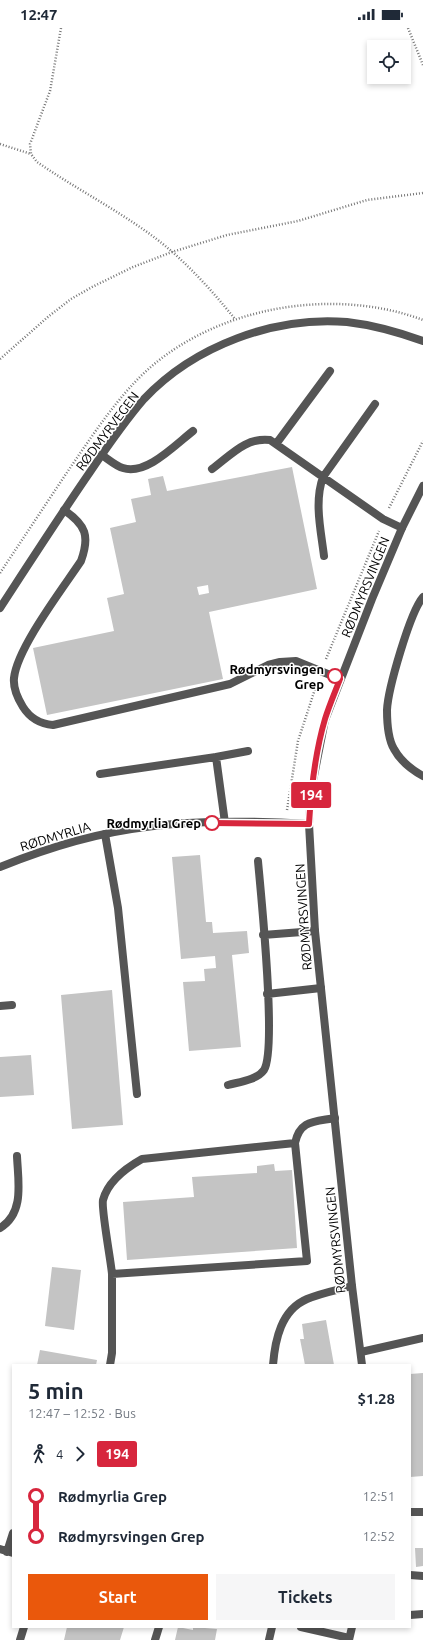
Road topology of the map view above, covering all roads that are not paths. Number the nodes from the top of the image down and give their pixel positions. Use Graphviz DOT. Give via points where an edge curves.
graph roads {
  1 [pos="423,341"];
  2 [pos="330,371"];
  3 [pos="375,404"];
  4 [pos="193,431"];
  5 [pos="276,444"];
  6 [pos="102,455"];
  7 [pos="212,469"];
  8 [pos="323,477"];
  9 [pos="423,486"];
  10 [pos="64,510"];
  11 [pos="402,528"];
  12 [pos="324,556"];
  13 [pos="423,597"];
  14 [pos="0,608"];
  15 [pos="340,679"];
  16 [pos="248,751"];
  17 [pos="216,757"];
  18 [pos="100,774"];
  19 [pos="423,776"];
  20 [pos="225,823"];
  21 [pos="309,824"];
  22 [pos="105,834"];
  23 [pos="258,861"];
  24 [pos="0,867"];
  25 [pos="316,931"];
  26 [pos="263,935"];
  27 [pos="321,988"];
  28 [pos="267,994"];
  29 [pos="12,1005"];
  30 [pos="0,1006"];
  31 [pos="228,1085"];
  32 [pos="138,1094"];
  33 [pos="334,1118"];
  34 [pos="295,1143"];
  35 [pos="17,1156"];
  36 [pos="0,1228"];
  37 [pos="112,1274"];
  38 [pos="352,1286"];
  39 [pos="423,1338"];
  40 [pos="360,1352"];
  41 [pos="110,1364"];
  42 [pos="274,1364"];
  43 [pos="362,1364"];
  44 [pos="411,1512"];
  45 [pos="423,1512"];
  46 [pos="12,1536"];
  47 [pos="7,1552"];
  48 [pos="411,1575"];
  49 [pos="423,1576"];
  50 [pos="423,1614"];
  51 [pos="411,1615"];
  52 [pos="24,1628"];
  53 [pos="159,1628"];
  54 [pos="272,1628"];
  55 [pos="305,1628"];
  56 [pos="352,1628"];
  57 [pos="349,1639"];
  58 [pos="20,1640"];
  59 [pos="155,1640"];
  60 [pos="269,1640"];
  1 -- 6 [label="street, RØDMYRVEGEN" via="346,322 288,325 239,337 185,366 162,383 126,421"];
  2 -- 5 [label="street"];
  3 -- 8 [label="street"];
  4 -- 6 [label="street" via="143,468 122,468"];
  5 -- 7 [label="street" via="260,438 250,441"];
  5 -- 8 [label="street"];
  6 -- 10 [label="street, RØDMYRVEGEN"];
  8 -- 11 [label="street" via="383,520"];
  8 -- 12 [label="street" via="318,496"];
  9 -- 11 [label="street, RØDMYRSVINGEN"];
  10 -- 14 [label="street, RØDMYRVEGEN"];
  10 -- 15 [label="street" via="83,525 86,548 81,561 26,644 17,664 14,679 16,695 33,718 44,724 53,725 230,684 268,665 280,662 296,661"];
  11 -- 15 [label="street, RØDMYRSVINGEN"];
  13 -- 19 [label="street" via="412,615 393,679 387,710 394,749 406,764"];
  15 -- 21 [label="street, RØDMYRSVINGEN" via="322,734 311,792"];
  16 -- 17 [label="street"];
  17 -- 18 [label="street"];
  17 -- 20 [label="street"];
  20 -- 21 [label="street, RØDMYRLIA"];
  20 -- 22 [label="street, RØDMYRLIA" via="146,827"];
  21 -- 25 [label="street, RØDMYRSVINGEN"];
  22 -- 24 [label="street, RØDMYRLIA" via="59,845"];
  22 -- 32 [label="street" via="118,908"];
  23 -- 26 [label="street"];
  25 -- 26 [label="street"];
  25 -- 27 [label="street, RØDMYRSVINGEN"];
  26 -- 28 [label="street"];
  27 -- 28 [label="street"];
  27 -- 33 [label="street, RØDMYRSVINGEN"];
  28 -- 31 [label="street" via="269,1042 264,1069 259,1076"];
  29 -- 30 [label="street"];
  33 -- 34 [label="street" via="306,1124 298,1131"];
  33 -- 38 [label="street, RØDMYRSVINGEN"];
  34 -- 37 [label="street" via="142,1159 128,1167 111,1183 102,1201"];
  34 -- 37 [label="street" via="306,1261"];
  35 -- 36 [label="street" via="19,1199 15,1213 8,1223"];
  37 -- 41 [label="street"];
  38 -- 40 [label="street, RØDMYRSVINGEN"];
  38 -- 42 [label="street" via="306,1299 292,1310 280,1326"];
  39 -- 40 [label="street"];
  40 -- 43 [label="street, RØDMYRSVINGEN"];
  44 -- 45 [label="street"];
  46 -- 47 [label="street"];
  48 -- 49 [label="street"];
  50 -- 51 [label="street"];
  52 -- 58 [label="street"];
  53 -- 59 [label="street"];
  54 -- 60 [label="street"];
  55 -- 57 [label="street"];
  56 -- 57 [label="street"];
}
